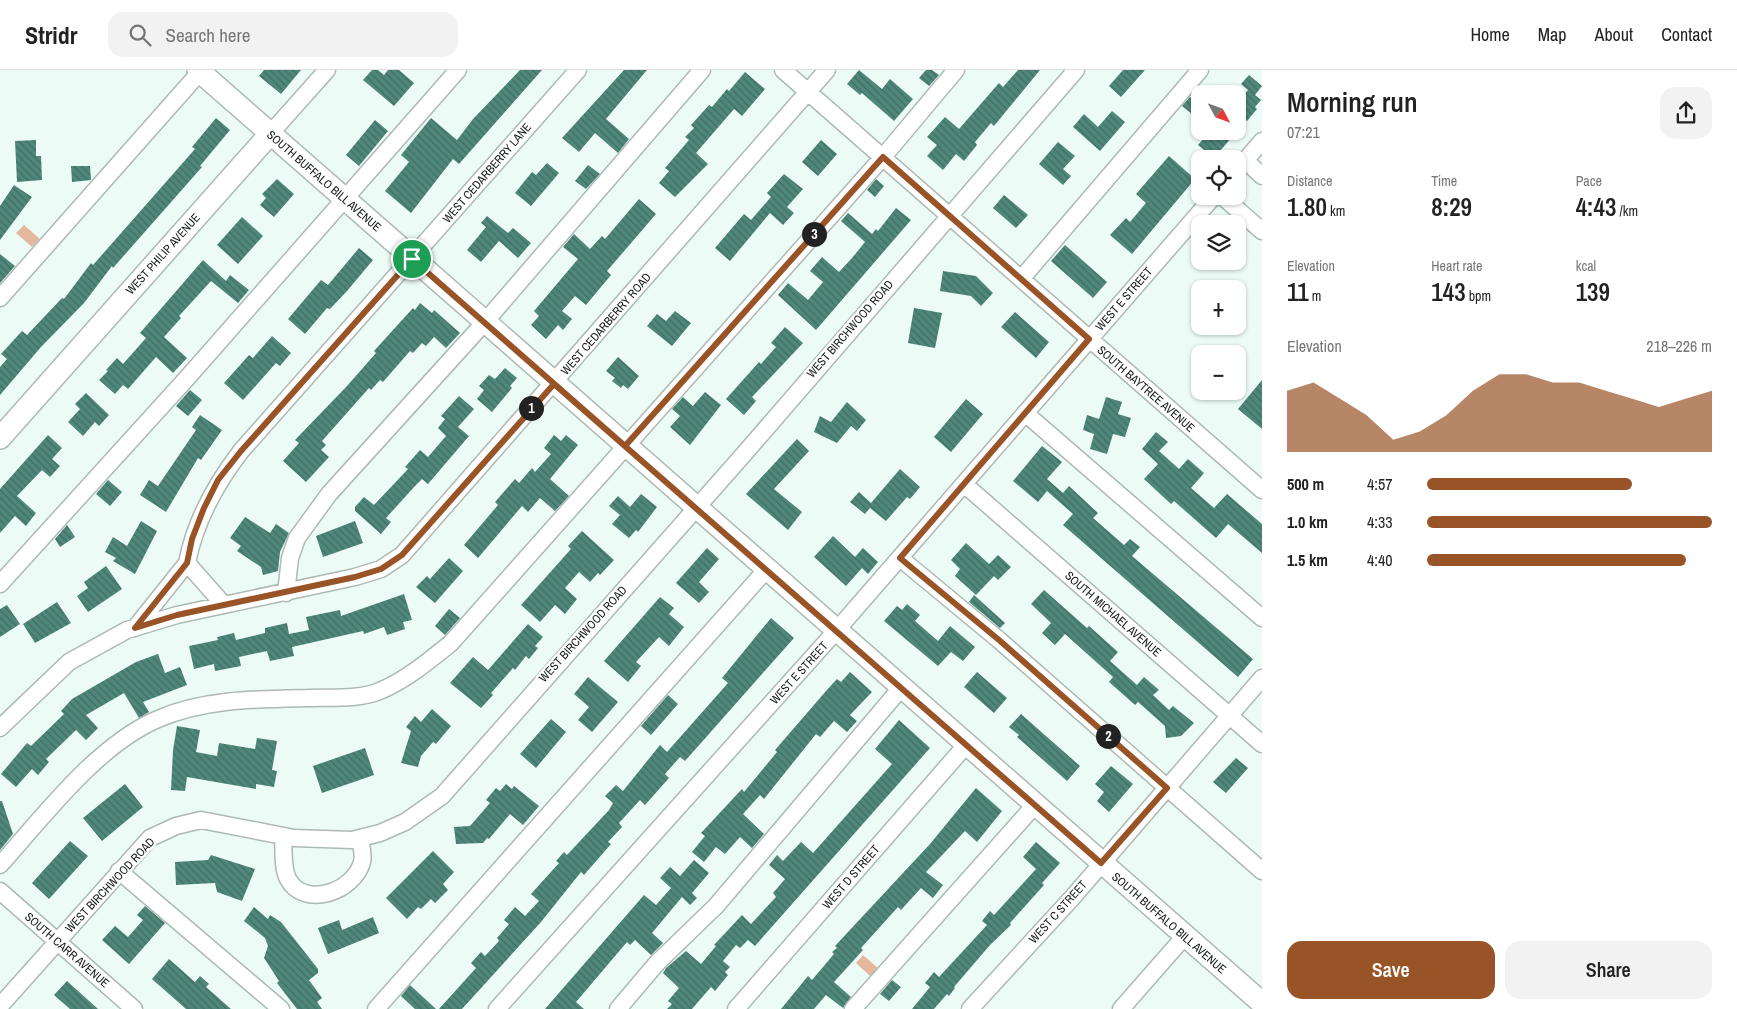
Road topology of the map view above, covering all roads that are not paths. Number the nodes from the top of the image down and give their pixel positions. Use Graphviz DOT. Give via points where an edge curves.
graph roads {
  1 [pos="327,70"];
  2 [pos="458,70"];
  3 [pos="578,70"];
  4 [pos="702,70"];
  5 [pos="784,70"];
  6 [pos="828,70"];
  7 [pos="956,70"];
  8 [pos="1076,70"];
  9 [pos="1200,70"];
  10 [pos="199,71"];
  11 [pos="808,92"];
  12 [pos="270,134"];
  13 [pos="1262,141"];
  14 [pos="883,157"];
  15 [pos="1246,159"];
  16 [pos="1246,168"];
  17 [pos="1262,176"];
  18 [pos="344,198"];
  19 [pos="1206,205"];
  20 [pos="1232,205"];
  21 [pos="949,216"];
  22 [pos="1262,231"];
  23 [pos="412,259"];
  24 [pos="1021,279"];
  25 [pos="0,298"];
  26 [pos="484,323"];
  27 [pos="1089,339"];
  28 [pos="554,384"];
  29 [pos="1025,413"];
  30 [pos="0,438"];
  31 [pos="625,446"];
  32 [pos="964,484"];
  33 [pos="1262,490"];
  34 [pos="696,508"];
  35 [pos="900,558"];
  36 [pos="187,563"];
  37 [pos="766,570"];
  38 [pos="0,584"];
  39 [pos="286,593"];
  40 [pos="224,605"];
  41 [pos="1262,618"];
  42 [pos="135,628"];
  43 [pos="836,631"];
  44 [pos="1262,678"];
  45 [pos="901,688"];
  46 [pos="1230,716"];
  47 [pos="0,728"];
  48 [pos="1262,744"];
  49 [pos="966,745"];
  50 [pos="1167,788"];
  51 [pos="1035,805"];
  52 [pos="284,836"];
  53 [pos="360,838"];
  54 [pos="1101,863"];
  55 [pos="0,864"];
  56 [pos="119,871"];
  57 [pos="1262,871"];
  58 [pos="0,891"];
  59 [pos="1185,936"];
  60 [pos="57,941"];
  61 [pos="1262,1003"];
  62 [pos="0,1006"];
  63 [pos="128,1007"];
  64 [pos="281,1009"];
  65 [pos="376,1009"];
  66 [pos="497,1009"];
  67 [pos="618,1009"];
  68 [pos="736,1009"];
  69 [pos="854,1009"];
  70 [pos="970,1009"];
  71 [pos="1121,1009"];
  1 -- 12 [label="street, WEST PHILIP AVENUE"];
  2 -- 18 [label="street"];
  3 -- 23 [label="street, WEST CEDARBERRY LANE"];
  4 -- 26 [label="street"];
  5 -- 11 [label="street, SOUTH BAYTREE AVENUE"];
  6 -- 11 [label="street, WEST CEDARBERRY ROAD"];
  7 -- 14 [label="street"];
  8 -- 21 [label="street, WEST BIRCHWOOD ROAD"];
  9 -- 24 [label="street"];
  10 -- 12 [label="main road, SOUTH BUFFALO BILL AVENUE"];
  10 -- 25 [label="street"];
  11 -- 14 [label="street, SOUTH BAYTREE AVENUE"];
  11 -- 28 [label="street, WEST CEDARBERRY ROAD"];
  12 -- 18 [label="main road, SOUTH BUFFALO BILL AVENUE"];
  12 -- 30 [label="main road, WEST PHILIP AVENUE"];
  13 -- 15 [label="street"];
  14 -- 21 [label="street, SOUTH BAYTREE AVENUE"];
  14 -- 31 [label="street"];
  16 -- 17 [label="street"];
  18 -- 23 [label="main road, SOUTH BUFFALO BILL AVENUE"];
  18 -- 38 [label="street" via="188,377"];
  19 -- 27 [label="street, WEST E STREET"];
  20 -- 22 [label="street"];
  21 -- 24 [label="street, SOUTH BAYTREE AVENUE"];
  21 -- 34 [label="street, WEST BIRCHWOOD ROAD"];
  23 -- 26 [label="main road, SOUTH BUFFALO BILL AVENUE"];
  23 -- 36 [label="street, WEST CEDARBERRY LANE" via="218,480 192,539"];
  24 -- 27 [label="street, SOUTH BAYTREE AVENUE"];
  26 -- 28 [label="main road, SOUTH BUFFALO BILL AVENUE"];
  26 -- 39 [label="street" via="329,494 297,538 290,558"];
  27 -- 29 [label="street, WEST E STREET"];
  27 -- 33 [label="street, SOUTH BAYTREE AVENUE"];
  28 -- 31 [label="main road, SOUTH BUFFALO BILL AVENUE"];
  28 -- 39 [label="street, WEST CEDARBERRY ROAD" via="402,555 381,569"];
  29 -- 32 [label="street, WEST E STREET"];
  29 -- 41 [label="street"];
  31 -- 34 [label="main road, SOUTH BUFFALO BILL AVENUE"];
  31 -- 55 [label="street" via="451,643 427,662 381,690 356,695 243,700 198,706 157,719 117,744 83,772"];
  32 -- 35 [label="street, WEST E STREET"];
  32 -- 46 [label="street, SOUTH MICHAEL AVENUE"];
  34 -- 37 [label="main road, SOUTH BUFFALO BILL AVENUE"];
  34 -- 53 [label="street, WEST BIRCHWOOD ROAD" via="442,796 405,822"];
  35 -- 43 [label="street, WEST E STREET"];
  35 -- 50 [label="street"];
  36 -- 40 [label="street"];
  36 -- 42 [label="street, WEST CEDARBERRY LANE"];
  37 -- 43 [label="main road, SOUTH BUFFALO BILL AVENUE"];
  37 -- 65 [label="street"];
  39 -- 40 [label="street, WEST CEDARBERRY ROAD"];
  40 -- 42 [label="street, WEST CEDARBERRY ROAD"];
  42 -- 47 [label="street, WEST CEDARBERRY ROAD" via="69,662"];
  43 -- 45 [label="main road, SOUTH BUFFALO BILL AVENUE"];
  43 -- 66 [label="street, WEST E STREET"];
  44 -- 46 [label="street, WEST C STREET"];
  45 -- 49 [label="main road, SOUTH BUFFALO BILL AVENUE"];
  45 -- 67 [label="street" via="716,906 657,963"];
  46 -- 48 [label="street, SOUTH MICHAEL AVENUE"];
  46 -- 50 [label="street, WEST C STREET"];
  49 -- 51 [label="main road, SOUTH BUFFALO BILL AVENUE"];
  49 -- 68 [label="street, WEST D STREET"];
  50 -- 54 [label="street, WEST C STREET"];
  50 -- 57 [label="street"];
  51 -- 54 [label="main road, SOUTH BUFFALO BILL AVENUE"];
  51 -- 69 [label="street"];
  52 -- 53 [label="street, WEST BIRCHWOOD ROAD"];
  52 -- 53 [label="street" via="284,863 288,879 298,889 318,895 333,893 351,881 362,861"];
  52 -- 56 [label="street, WEST BIRCHWOOD ROAD" via="201,820 176,826 150,838"];
  54 -- 59 [label="main road, SOUTH BUFFALO BILL AVENUE"];
  54 -- 70 [label="street, WEST C STREET"];
  56 -- 60 [label="street, WEST BIRCHWOOD ROAD"];
  56 -- 64 [label="street"];
  58 -- 60 [label="street, SOUTH CARR AVENUE"];
  59 -- 61 [label="main road, SOUTH BUFFALO BILL AVENUE"];
  59 -- 71 [label="street"];
  60 -- 62 [label="street, WEST BIRCHWOOD ROAD"];
  60 -- 63 [label="street, SOUTH CARR AVENUE"];
}
